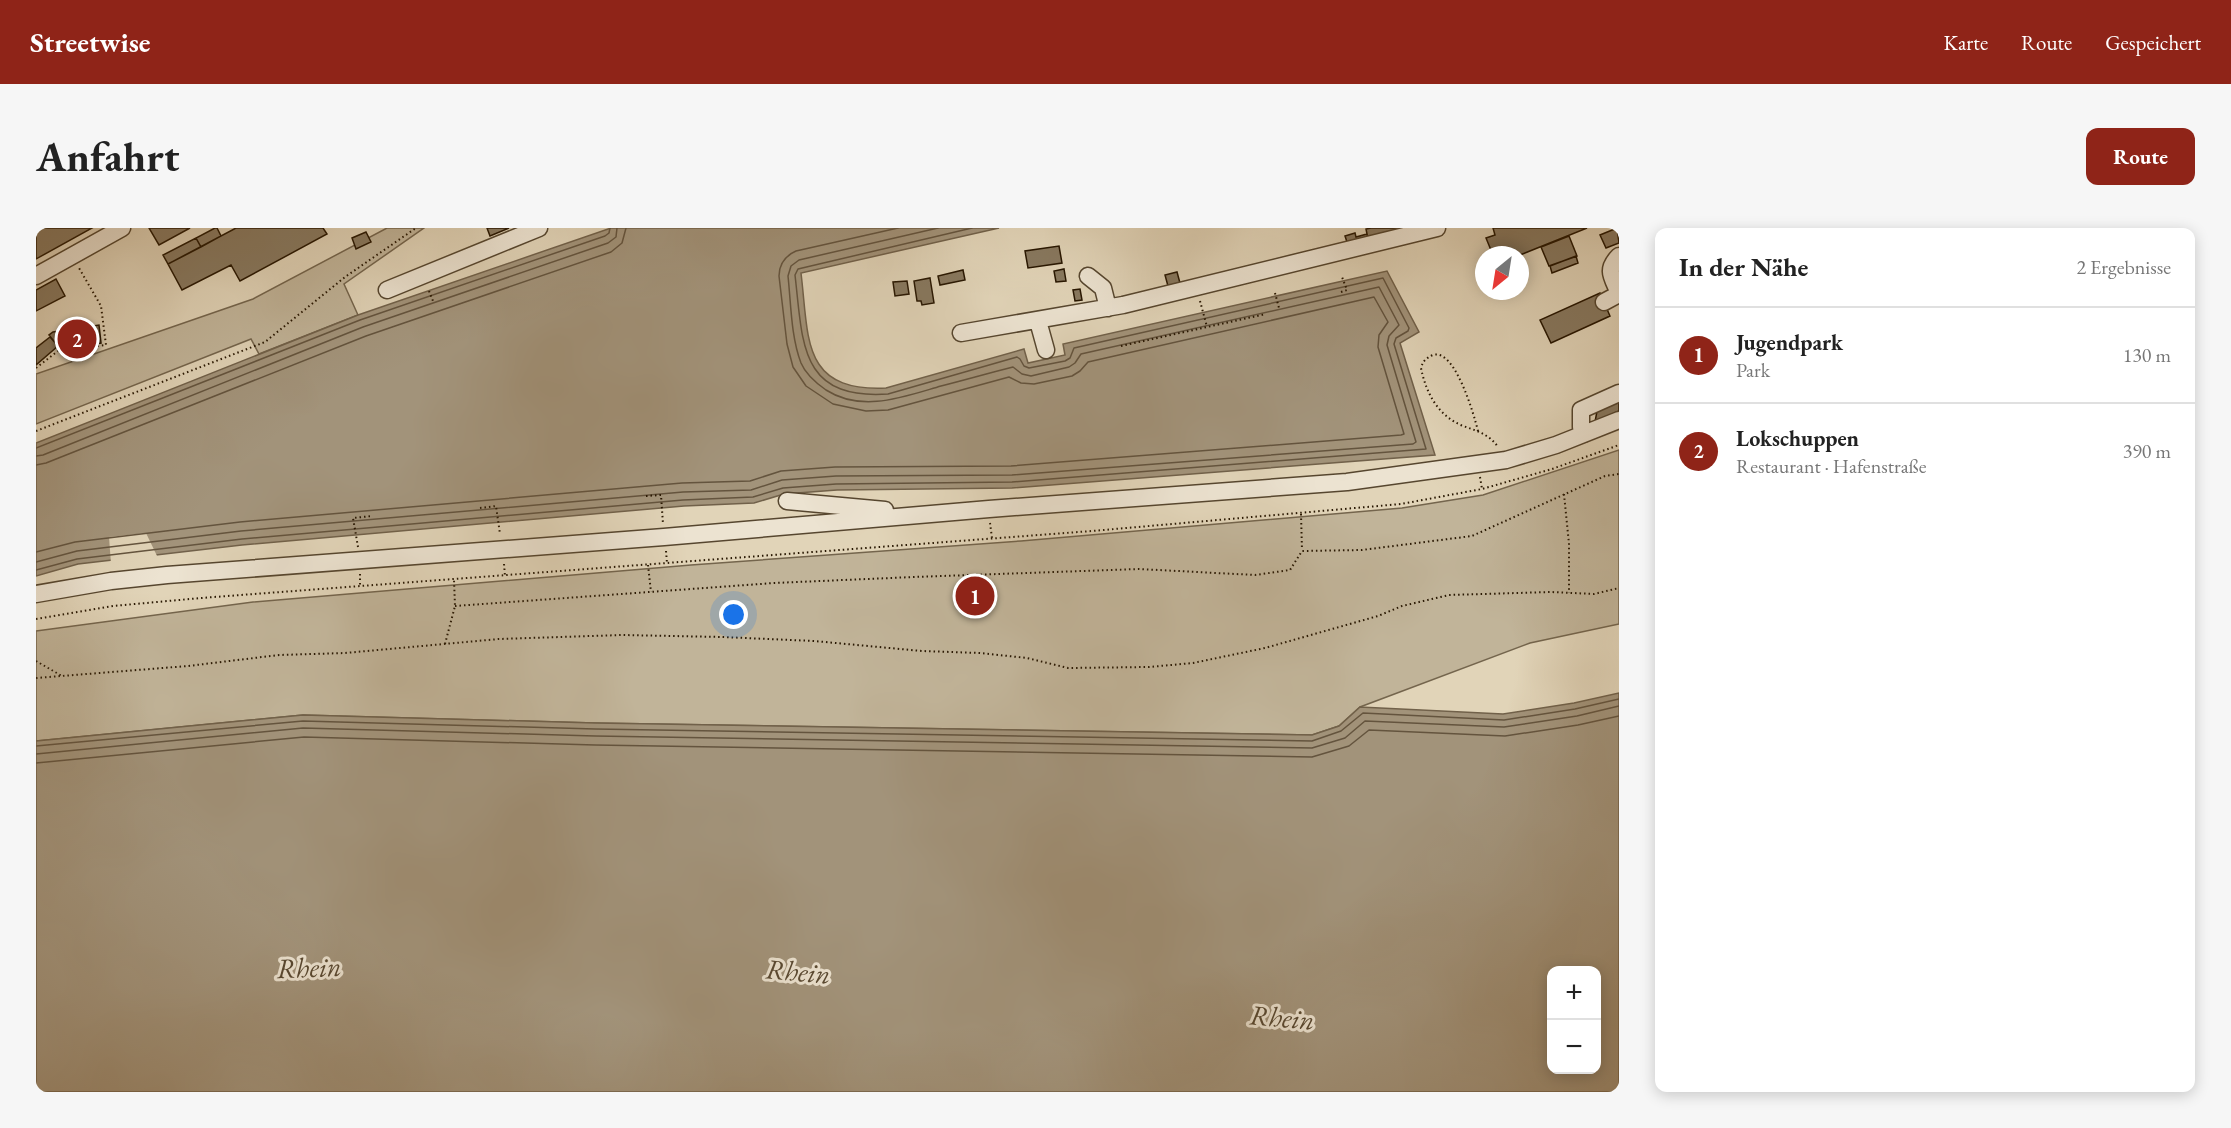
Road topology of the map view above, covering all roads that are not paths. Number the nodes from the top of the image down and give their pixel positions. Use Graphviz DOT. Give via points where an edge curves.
graph roads {
  1 [pos="122,228"];
  2 [pos="539,228"];
  3 [pos="1437,228"];
  4 [pos="1619,256"];
  5 [pos="36,276"];
  6 [pos="1088,276"];
  7 [pos="387,290"];
  8 [pos="1614,301"];
  9 [pos="1108,308"];
  10 [pos="1038,321"];
  11 [pos="961,333"];
  12 [pos="1046,350"];
  13 [pos="1619,393"];
  14 [pos="1619,420"];
  15 [pos="1584,434"];
  16 [pos="788,501"];
  17 [pos="926,514"];
  18 [pos="36,594"];
  1 -- 5 [label="street"];
  2 -- 7 [label="street"];
  3 -- 9 [label="street"];
  4 -- 8 [label="street" via="1610,273"];
  6 -- 9 [label="street" via="1102,288"];
  9 -- 10 [label="street"];
  10 -- 11 [label="street"];
  10 -- 12 [label="street"];
  13 -- 15 [label="street" via="1581,410"];
  14 -- 15 [label="street"];
  15 -- 17 [label="street" via="1506,460 1347,482"];
  16 -- 17 [label="street"];
  17 -- 18 [label="street" via="167,575"];
}
